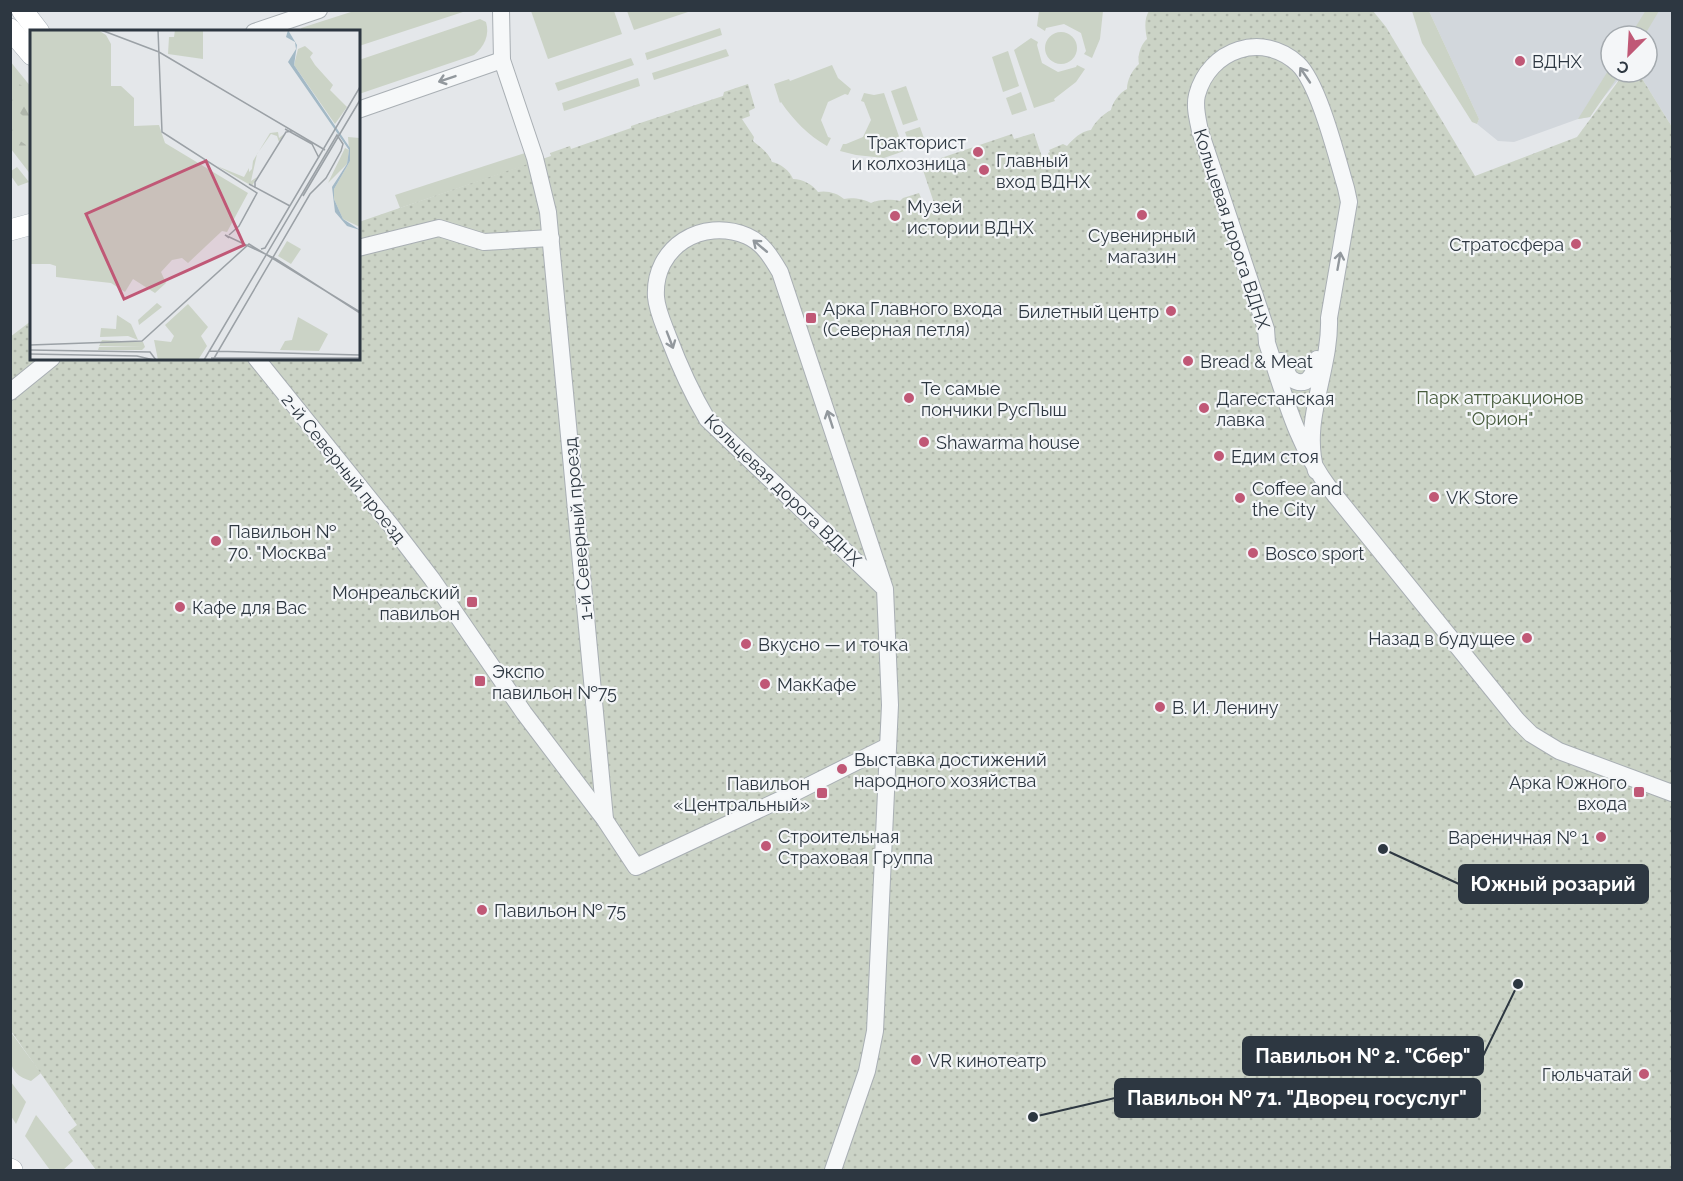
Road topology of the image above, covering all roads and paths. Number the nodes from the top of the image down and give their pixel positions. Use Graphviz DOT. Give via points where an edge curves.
graph roads {
  1 [pos="22,10"];
  2 [pos="319,10"];
  3 [pos="501,10"];
  4 [pos="37,30"];
  5 [pos="260,30"];
  6 [pos="20,38"];
  7 [pos="30,52"];
  8 [pos="502,60"];
  9 [pos="360,109"];
  10 [pos="30,225"];
  11 [pos="10,230"];
  12 [pos="551,238"];
  13 [pos="360,248"];
  14 [pos="1329,318"];
  15 [pos="1266,329"];
  16 [pos="50,360"];
  17 [pos="258,360"];
  18 [pos="10,392"];
  19 [pos="1316,471"];
  20 [pos="865,526"];
  21 [pos="831,538"];
  22 [pos="885,589"];
  23 [pos="888,746"];
  24 [pos="1672,793"];
  25 [pos="605,820"];
  26 [pos="833,1170"];
  1 -- 4 [label="main road"];
  2 -- 5 [label="street"];
  3 -- 8 [label="street, 1-й Северный проезд"];
  6 -- 7 [label="main road"];
  8 -- 9 [label="street, one-way"];
  8 -- 12 [label="street, 1-й Северный проезд" via="535,158"];
  10 -- 11 [label="main road"];
  12 -- 13 [label="street" via="484,242 439,228"];
  12 -- 25 [label="street, 1-й Северный проезд"];
  14 -- 15 [label="street" via="1322,332 1314,373 1307,382 1301,383 1286,373"];
  14 -- 15 [label="street, Кольцевая дорога ВДНХ, one-way" via="1348,210 1346,188 1305,73 1281,53 1250,46 1214,65 1201,85 1196,109"];
  14 -- 19 [label="street, Кольцевая дорога ВДНХ" via="1330,333 1312,435"];
  15 -- 19 [label="street, Кольцевая дорога ВДНХ" via="1267,343 1299,437"];
  16 -- 18 [label="street"];
  17 -- 25 [label="street, 2-й Северный проезд" via="432,579 524,713"];
  19 -- 24 [label="street, Кольцевая дорога ВДНХ" via="1530,734 1559,751"];
  20 -- 21 [label="street" via="854,542 843,544"];
  20 -- 21 [label="street, Кольцевая дорога ВДНХ, one-way" via="780,272 767,250 748,236 726,229 703,231 681,241 660,268 656,296 689,388 707,419"];
  20 -- 22 [label="street, Кольцевая дорога ВДНХ"];
  21 -- 22 [label="street, Кольцевая дорога ВДНХ"];
  22 -- 23 [label="street, Кольцевая дорога ВДНХ"];
  23 -- 25 [label="street, 2-й Северный проезд" via="636,867"];
  23 -- 26 [label="street, Кольцевая дорога ВДНХ" via="874,1043"];
}
